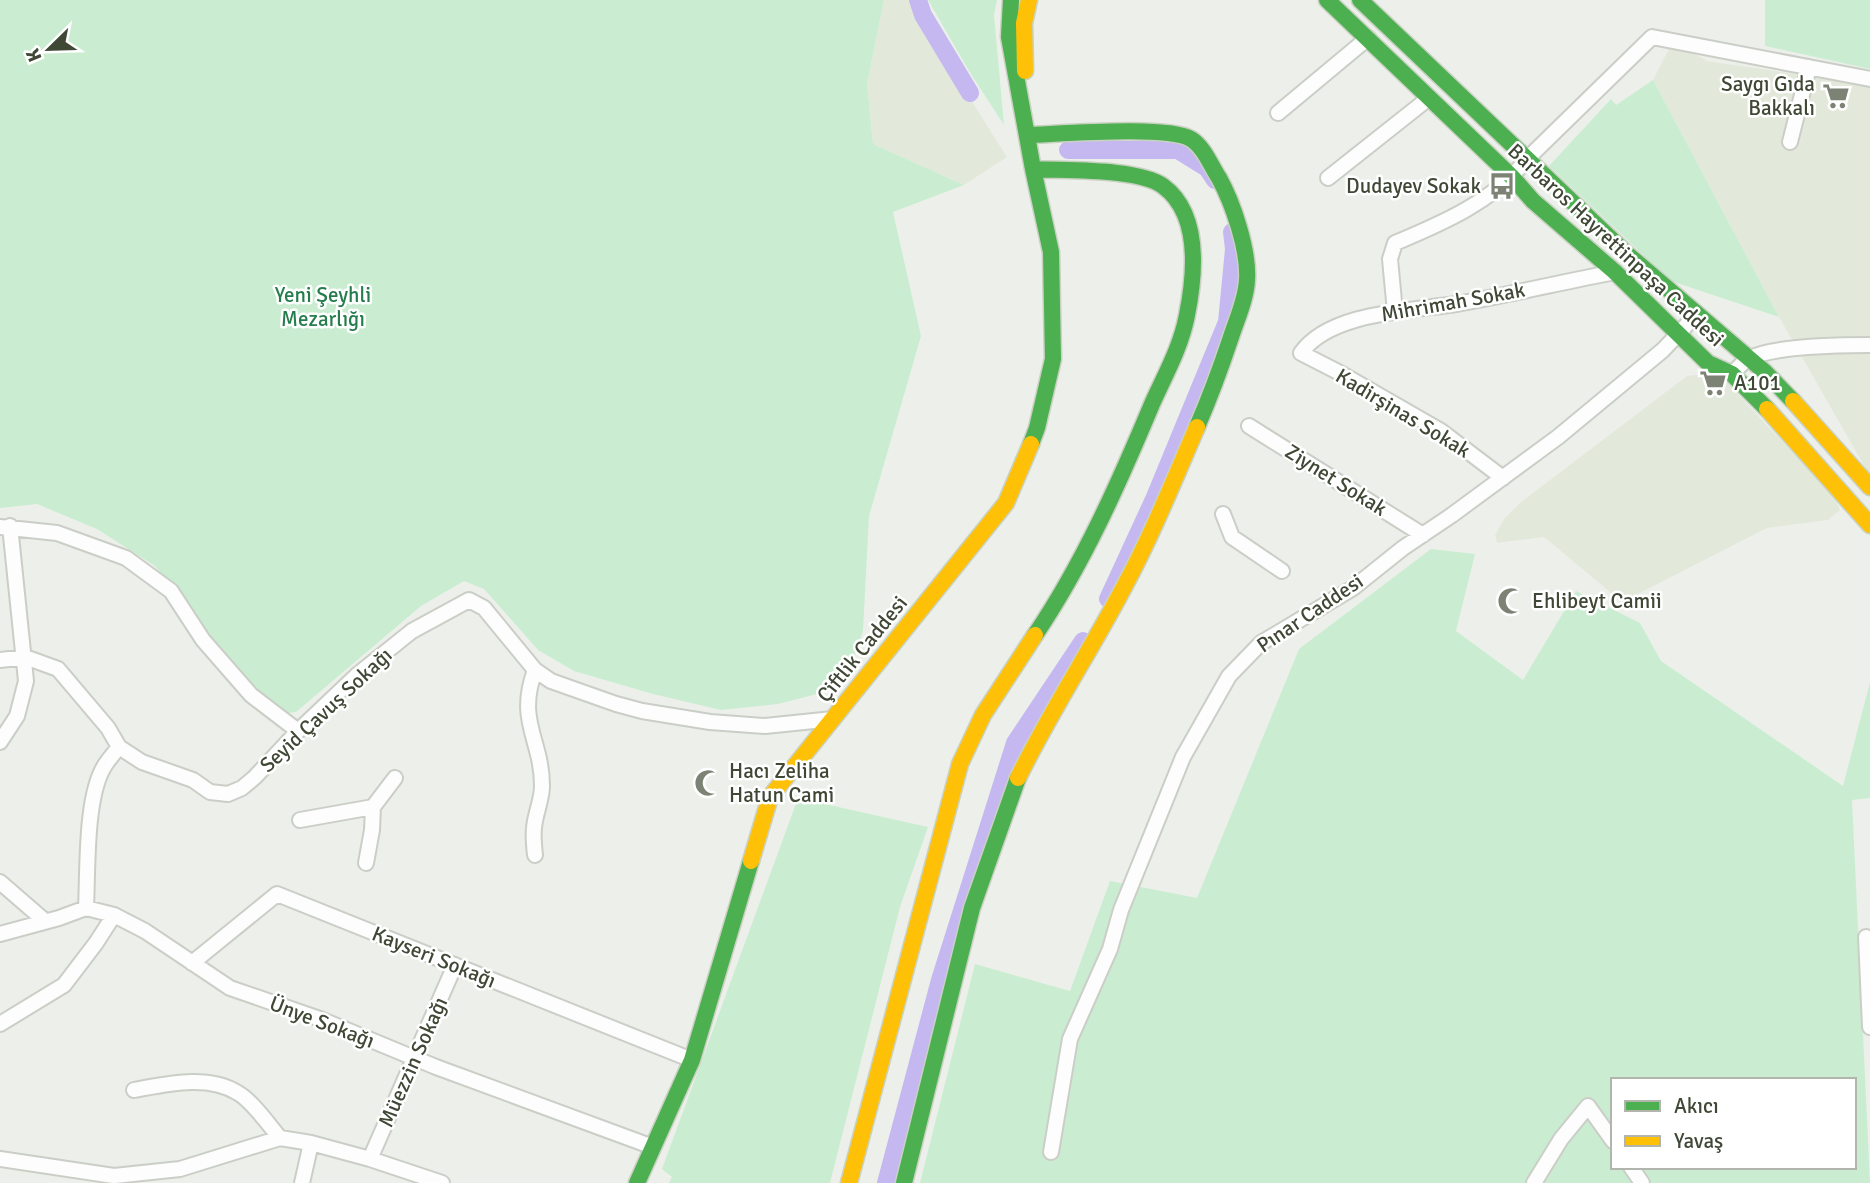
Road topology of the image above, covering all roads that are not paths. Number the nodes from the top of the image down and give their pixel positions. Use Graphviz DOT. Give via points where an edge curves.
graph roads {
  1 [pos="1011,0"];
  2 [pos="1029,0"];
  3 [pos="1327,0"];
  4 [pos="1360,0"];
  5 [pos="1368,37"];
  6 [pos="1808,67"];
  7 [pos="1870,79"];
  8 [pos="1429,98"];
  9 [pos="1278,113"];
  10 [pos="1027,135"];
  11 [pos="1790,142"];
  12 [pos="1527,159"];
  13 [pos="1033,169"];
  14 [pos="1512,177"];
  15 [pos="1328,178"];
  16 [pos="1615,272"];
  17 [pos="1395,312"];
  18 [pos="1696,315"];
  19 [pos="1678,335"];
  20 [pos="1870,345"];
  21 [pos="1301,353"];
  22 [pos="1749,358"];
  23 [pos="1732,374"];
  24 [pos="1250,426"];
  25 [pos="1503,478"];
  26 [pos="1870,488"];
  27 [pos="1223,514"];
  28 [pos="1870,525"];
  29 [pos="5,527"];
  30 [pos="1423,535"];
  31 [pos="1282,571"];
  32 [pos="25,657"];
  33 [pos="0,660"];
  34 [pos="535,670"];
  35 [pos="833,719"];
  36 [pos="298,731"];
  37 [pos="0,743"];
  38 [pos="119,747"];
  39 [pos="395,778"];
  40 [pos="373,807"];
  41 [pos="300,820"];
  42 [pos="535,855"];
  43 [pos="366,863"];
  44 [pos="0,882"];
  45 [pos="86,908"];
  46 [pos="114,915"];
  47 [pos="45,921"];
  48 [pos="0,934"];
  49 [pos="1866,937"];
  50 [pos="192,963"];
  51 [pos="455,965"];
  52 [pos="0,1024"];
  53 [pos="1870,1027"];
  54 [pos="415,1058"];
  55 [pos="692,1060"];
  56 [pos="134,1090"];
  57 [pos="280,1138"];
  58 [pos="1611,1138"];
  59 [pos="311,1143"];
  60 [pos="653,1147"];
  61 [pos="1051,1152"];
  62 [pos="0,1159"];
  63 [pos="370,1159"];
  64 [pos="116,1179"];
  65 [pos="302,1183"];
  66 [pos="442,1183"];
  67 [pos="637,1183"];
  68 [pos="849,1183"];
  69 [pos="904,1183"];
  70 [pos="1534,1183"];
  1 -- 10 [label="street, Çiftlik Caddesi" via="1009,37"];
  2 -- 10 [label="street, Çiftlik Caddesi" via="1024,23"];
  3 -- 5 [label="street, Barbaros Hayrettinpaşa Caddesi"];
  4 -- 12 [label="street, Barbaros Hayrettinpaşa Caddesi"];
  5 -- 8 [label="street, Barbaros Hayrettinpaşa Caddesi"];
  5 -- 9 [label="street"];
  6 -- 7 [label="street"];
  6 -- 11 [label="street"];
  6 -- 12 [label="street" via="1652,37"];
  8 -- 14 [label="street, Barbaros Hayrettinpaşa Caddesi"];
  8 -- 15 [label="street"];
  10 -- 13 [label="street, Çiftlik Caddesi"];
  10 -- 69 [label="street" via="1156,132 1191,139 1200,146 1225,189 1240,230 1247,280 1213,391 1148,540 1017,779 972,908"];
  12 -- 14 [label="street"];
  12 -- 18 [label="street, Barbaros Hayrettinpaşa Caddesi"];
  13 -- 35 [label="street, Çiftlik Caddesi" via="1051,252 1053,359 1037,428 1006,503"];
  13 -- 68 [label="street" via="1144,177 1163,186 1180,204 1191,236 1187,314 1141,430 1072,576 969,739"];
  14 -- 16 [label="street, Barbaros Hayrettinpaşa Caddesi"];
  14 -- 17 [label="street" via="1440,225 1395,243 1390,258"];
  16 -- 17 [label="street, Mihrimah Sokak"];
  16 -- 19 [label="street, Barbaros Hayrettinpaşa Caddesi"];
  17 -- 21 [label="street, Mihrimah Sokak" via="1333,329 1309,341"];
  18 -- 19 [label="street, Pınar Caddesi"];
  18 -- 22 [label="street, Barbaros Hayrettinpaşa Caddesi"];
  19 -- 23 [label="street, Barbaros Hayrettinpaşa Caddesi" via="1708,363"];
  19 -- 25 [label="street, Pınar Caddesi" via="1613,394"];
  20 -- 22 [label="street" via="1797,348"];
  21 -- 25 [label="street, Kadirşinas Sokak" via="1432,425"];
  22 -- 23 [label="street"];
  22 -- 26 [label="street, Barbaros Hayrettinpaşa Caddesi" via="1816,424"];
  23 -- 28 [label="street, Barbaros Hayrettinpaşa Caddesi"];
  24 -- 30 [label="street, Ziynet Sokak"];
  25 -- 30 [label="street, Pınar Caddesi"];
  27 -- 31 [label="street" via="1232,537"];
  29 -- 32 [label="street"];
  29 -- 36 [label="street" via="57,533 126,558 171,591 203,640 251,695"];
  30 -- 61 [label="street, Pınar Caddesi" via="1353,588 1261,643 1229,676 1209,707 1183,757 1070,1039"];
  32 -- 33 [label="street"];
  32 -- 37 [label="street" via="26,681 17,716"];
  32 -- 38 [label="street" via="58,669"];
  34 -- 35 [label="street, Seyid Çavuş Sokağı" via="551,681 642,711 765,726"];
  34 -- 36 [label="street, Seyid Çavuş Sokağı" via="484,608 469,600 412,631"];
  34 -- 42 [label="street" via="527,701 541,766 542,788 533,827"];
  35 -- 55 [label="street, Çiftlik Caddesi" via="770,797"];
  36 -- 38 [label="street, Seyid Çavuş Sokağı" via="255,777 228,794 211,792"];
  38 -- 45 [label="street" via="104,765 90,811"];
  39 -- 40 [label="street"];
  40 -- 41 [label="street"];
  40 -- 43 [label="street"];
  44 -- 47 [label="street"];
  45 -- 46 [label="street, Ünye Sokağı"];
  45 -- 47 [label="street"];
  46 -- 50 [label="street, Ünye Sokağı"];
  46 -- 52 [label="street" via="64,985"];
  47 -- 48 [label="street"];
  49 -- 53 [label="street"];
  50 -- 51 [label="street, Kayseri Sokağı" via="277,894"];
  50 -- 54 [label="street, Ünye Sokağı" via="230,988"];
  51 -- 54 [label="street, Müezzin Sokağı"];
  51 -- 55 [label="street, Kayseri Sokağı"];
  54 -- 60 [label="street, Ünye Sokağı"];
  54 -- 63 [label="street, Müezzin Sokağı"];
  55 -- 60 [label="street, Çiftlik Caddesi"];
  56 -- 57 [label="street" via="176,1082 215,1084 239,1093"];
  57 -- 59 [label="street"];
  57 -- 64 [label="street" via="180,1169"];
  58 -- 70 [label="street" via="1588,1106"];
  59 -- 63 [label="street"];
  59 -- 65 [label="street"];
  60 -- 67 [label="street, Çiftlik Caddesi"];
  62 -- 64 [label="street"];
  63 -- 66 [label="street"];
}
